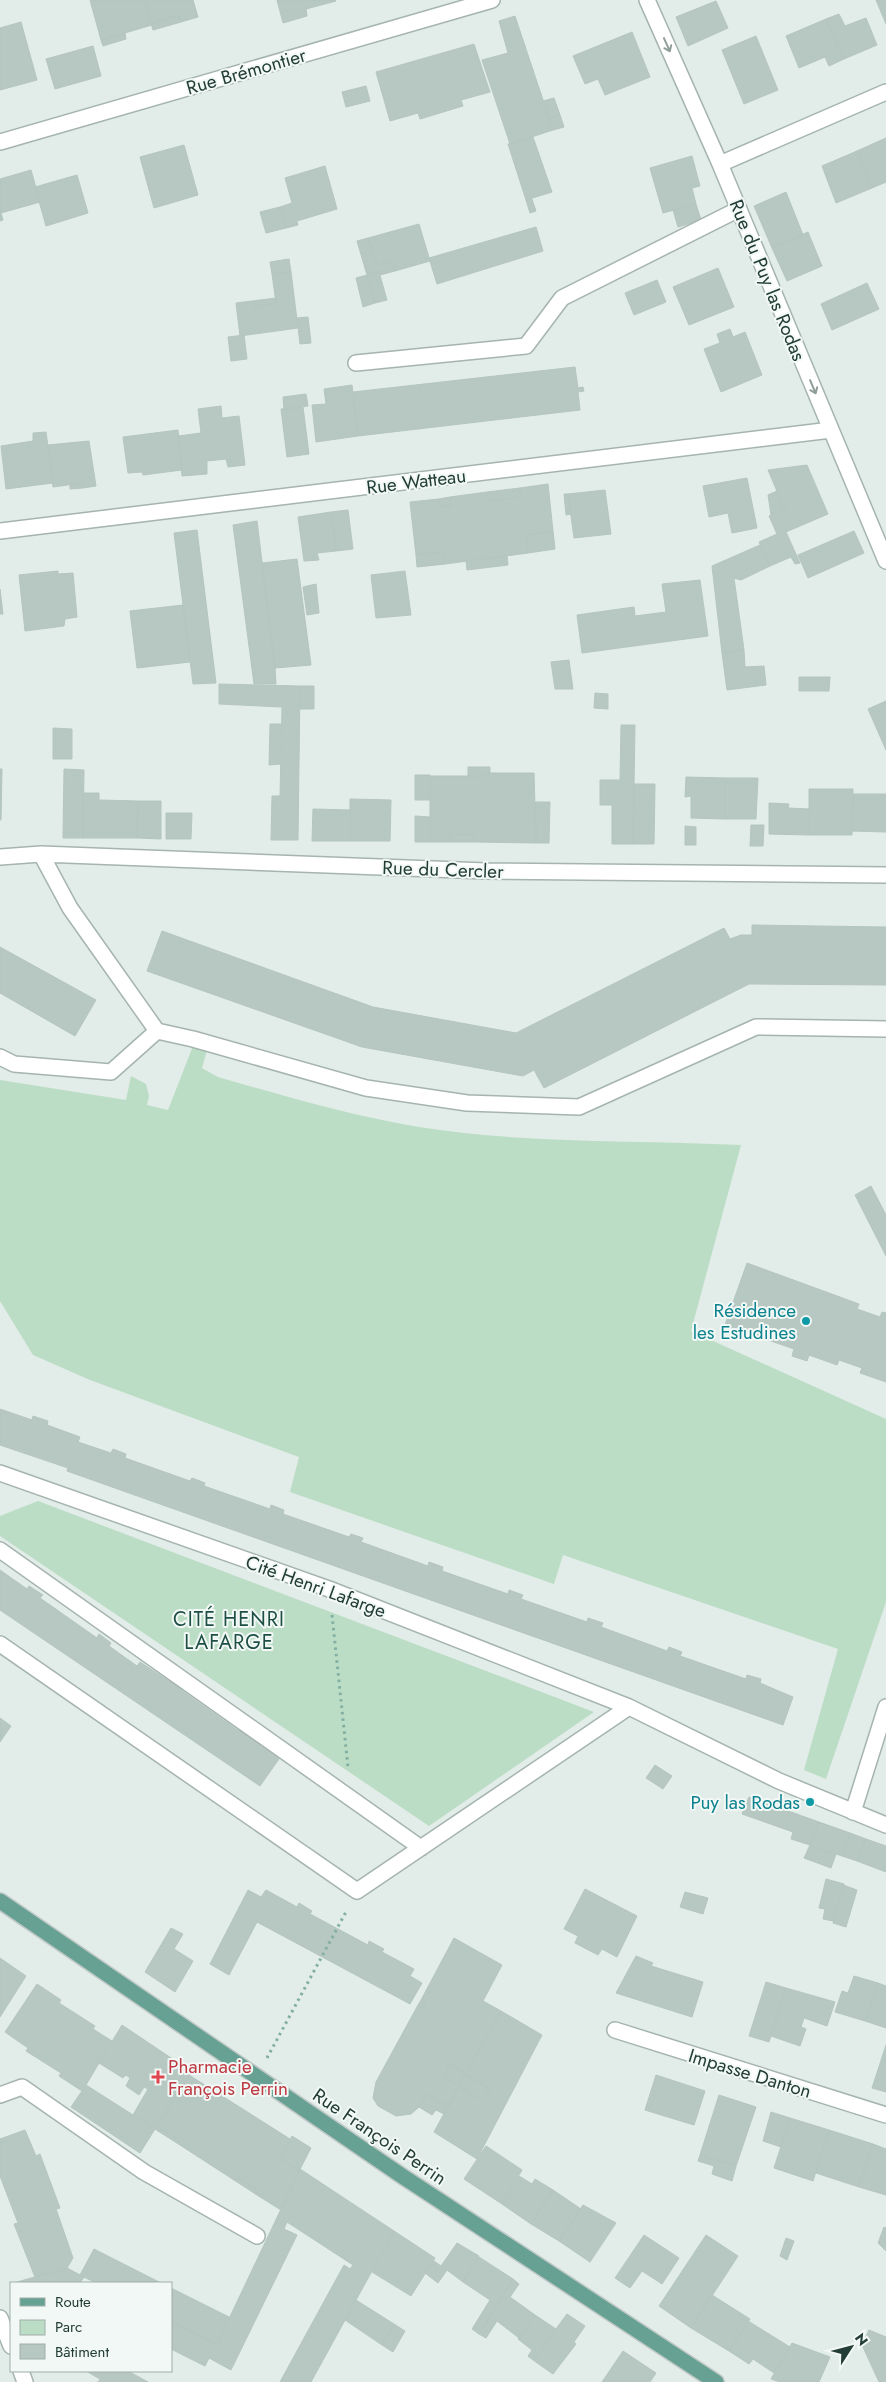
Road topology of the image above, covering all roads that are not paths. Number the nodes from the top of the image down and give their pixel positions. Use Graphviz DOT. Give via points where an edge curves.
graph roads {
  1 [pos="492,0"];
  2 [pos="647,0"];
  3 [pos="886,92"];
  4 [pos="0,142"];
  5 [pos="720,164"];
  6 [pos="739,209"];
  7 [pos="356,363"];
  8 [pos="831,430"];
  9 [pos="0,531"];
  10 [pos="886,561"];
  11 [pos="41,854"];
  12 [pos="0,857"];
  13 [pos="886,876"];
  14 [pos="886,1028"];
  15 [pos="157,1031"];
  16 [pos="0,1057"];
  17 [pos="0,1473"];
  18 [pos="0,1550"];
  19 [pos="0,1644"];
  20 [pos="629,1707"];
  21 [pos="886,1708"];
  22 [pos="853,1812"];
  23 [pos="886,1825"];
  24 [pos="421,1848"];
  25 [pos="0,1901"];
  26 [pos="615,2030"];
  27 [pos="0,2096"];
  28 [pos="886,2115"];
  29 [pos="257,2236"];
  30 [pos="0,2318"];
  31 [pos="10,2343"];
  32 [pos="716,2382"];
  1 -- 4 [label="street, Rue Brémontier"];
  2 -- 5 [label="street, Rue du Puy las Rodas, one-way"];
  3 -- 5 [label="street"];
  5 -- 6 [label="street, Rue du Puy las Rodas"];
  6 -- 7 [label="street" via="562,298 526,346"];
  6 -- 8 [label="street, Rue du Puy las Rodas, one-way"];
  8 -- 9 [label="street, Rue Watteau"];
  8 -- 10 [label="street, Rue du Puy las Rodas"];
  11 -- 12 [label="street, Rue du Cercler"];
  11 -- 13 [label="street, Rue du Cercler" via="486,870"];
  11 -- 15 [label="street" via="70,908"];
  14 -- 15 [label="street" via="756,1026 578,1107 467,1103 366,1088"];
  15 -- 16 [label="street" via="111,1072 14,1064"];
  17 -- 20 [label="street, Cité Henri Lafarge" via="329,1589"];
  18 -- 24 [label="street"];
  19 -- 24 [label="street" via="357,1891"];
  20 -- 22 [label="street, Cité Henri Lafarge" via="779,1781"];
  20 -- 24 [label="street"];
  21 -- 22 [label="street"];
  22 -- 23 [label="street, Cité Henri Lafarge"];
  25 -- 32 [label="main road, Rue François Perrin" via="402,2176"];
  26 -- 28 [label="street, Impasse Danton"];
  27 -- 29 [label="street" via="22,2087 144,2172"];
  30 -- 31 [label="street"];
}
